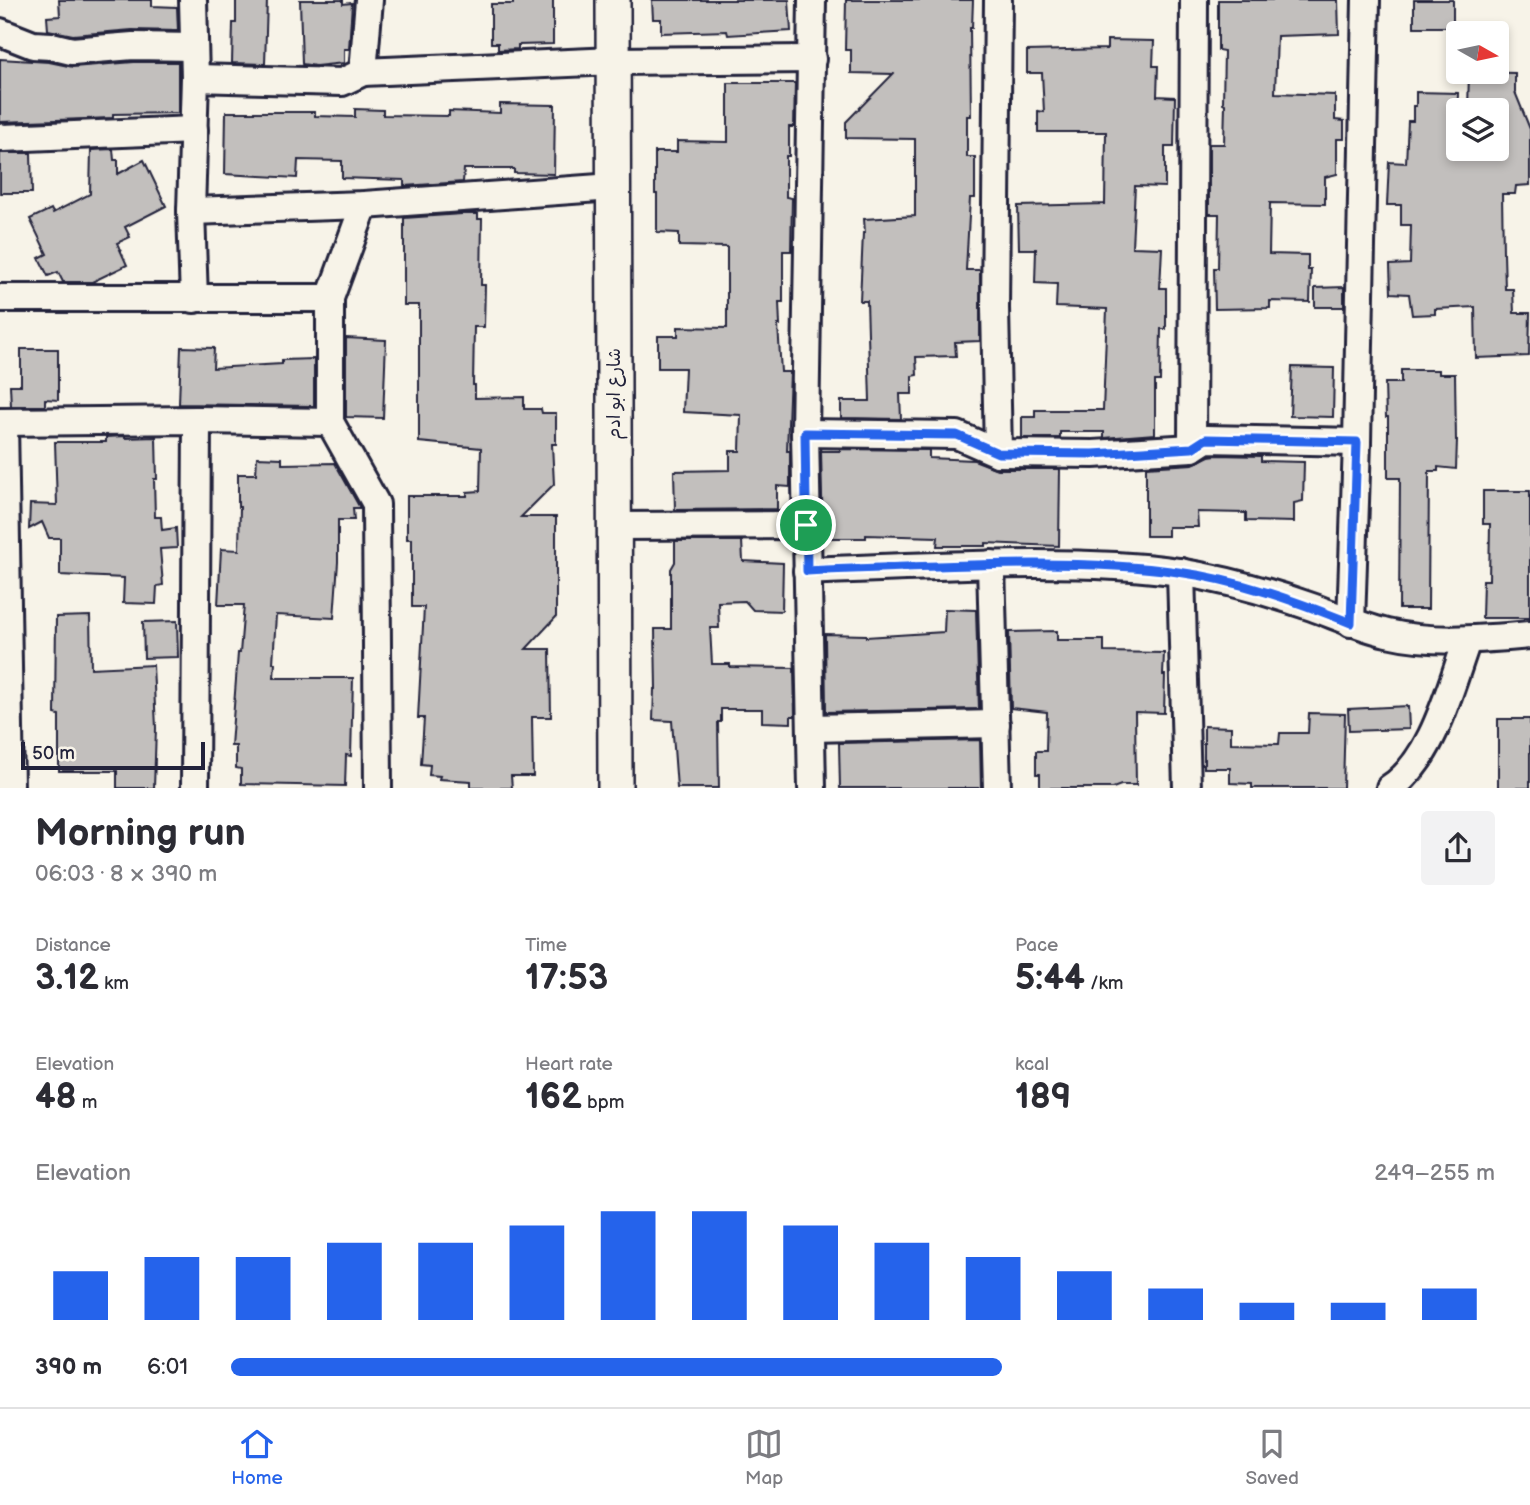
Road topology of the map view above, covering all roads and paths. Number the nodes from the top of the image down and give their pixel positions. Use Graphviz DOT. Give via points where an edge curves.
graph roads {
  1 [pos="193,0"];
  2 [pos="369,0"];
  3 [pos="613,0"];
  4 [pos="813,0"];
  5 [pos="998,0"];
  6 [pos="1194,0"];
  7 [pos="1366,0"];
  8 [pos="0,32"];
  9 [pos="194,47"];
  10 [pos="812,59"];
  11 [pos="614,61"];
  12 [pos="363,72"];
  13 [pos="195,78"];
  14 [pos="194,130"];
  15 [pos="0,137"];
  16 [pos="613,187"];
  17 [pos="364,205"];
  18 [pos="191,211"];
  19 [pos="0,298"];
  20 [pos="194,299"];
  21 [pos="330,299"];
  22 [pos="197,420"];
  23 [pos="2,422"];
  24 [pos="330,422"];
  25 [pos="805,433"];
  26 [pos="1357,442"];
  27 [pos="1192,448"];
  28 [pos="998,453"];
  29 [pos="806,525"];
  30 [pos="615,526"];
  31 [pos="991,564"];
  32 [pos="807,571"];
  33 [pos="1181,572"];
  34 [pos="1351,623"];
  35 [pos="1530,635"];
  36 [pos="1467,641"];
  37 [pos="996,724"];
  38 [pos="811,728"];
  39 [pos="10,788"];
  40 [pos="195,788"];
  41 [pos="378,788"];
  42 [pos="615,788"];
  43 [pos="812,788"];
  44 [pos="998,788"];
  45 [pos="1187,788"];
  46 [pos="1390,788"];
  1 -- 9 [label="street"];
  2 -- 12 [label="street"];
  3 -- 11 [label="street, شارع ابو ادم"];
  4 -- 10 [label="street"];
  5 -- 28 [label="street"];
  6 -- 27 [label="street"];
  7 -- 26 [label="street"];
  8 -- 9 [label="street" via="33,46 72,51"];
  9 -- 13 [label="street"];
  10 -- 11 [label="street"];
  10 -- 25 [label="street"];
  11 -- 12 [label="street"];
  11 -- 16 [label="street, شارع ابو ادم"];
  12 -- 13 [label="street" via="342,82"];
  13 -- 14 [label="street"];
  14 -- 15 [label="street"];
  14 -- 18 [label="street"];
  16 -- 17 [label="street"];
  16 -- 30 [label="street, شارع ابو ادم"];
  17 -- 18 [label="street"];
  17 -- 21 [label="street"];
  18 -- 20 [label="street"];
  19 -- 20 [label="street"];
  20 -- 21 [label="street"];
  21 -- 24 [label="street"];
  22 -- 23 [label="street"];
  22 -- 24 [label="street"];
  22 -- 40 [label="street"];
  23 -- 39 [label="street"];
  24 -- 41 [label="street" via="376,504"];
  25 -- 28 [label="street" via="957,435"];
  25 -- 29 [label="street"];
  26 -- 27 [label="street" via="1206,439"];
  26 -- 34 [label="street"];
  27 -- 28 [label="street"];
  29 -- 30 [label="street"];
  29 -- 32 [label="street"];
  30 -- 42 [label="street, شارع ابو ادم"];
  31 -- 32 [label="street"];
  31 -- 33 [label="street"];
  31 -- 37 [label="street"];
  32 -- 38 [label="street"];
  33 -- 34 [label="street" via="1248,587"];
  33 -- 45 [label="street"];
  34 -- 36 [label="street" via="1417,638"];
  35 -- 36 [label="street"];
  36 -- 46 [label="street" via="1434,732 1410,769"];
  37 -- 38 [label="street"];
  37 -- 44 [label="street"];
  38 -- 43 [label="street"];
}
